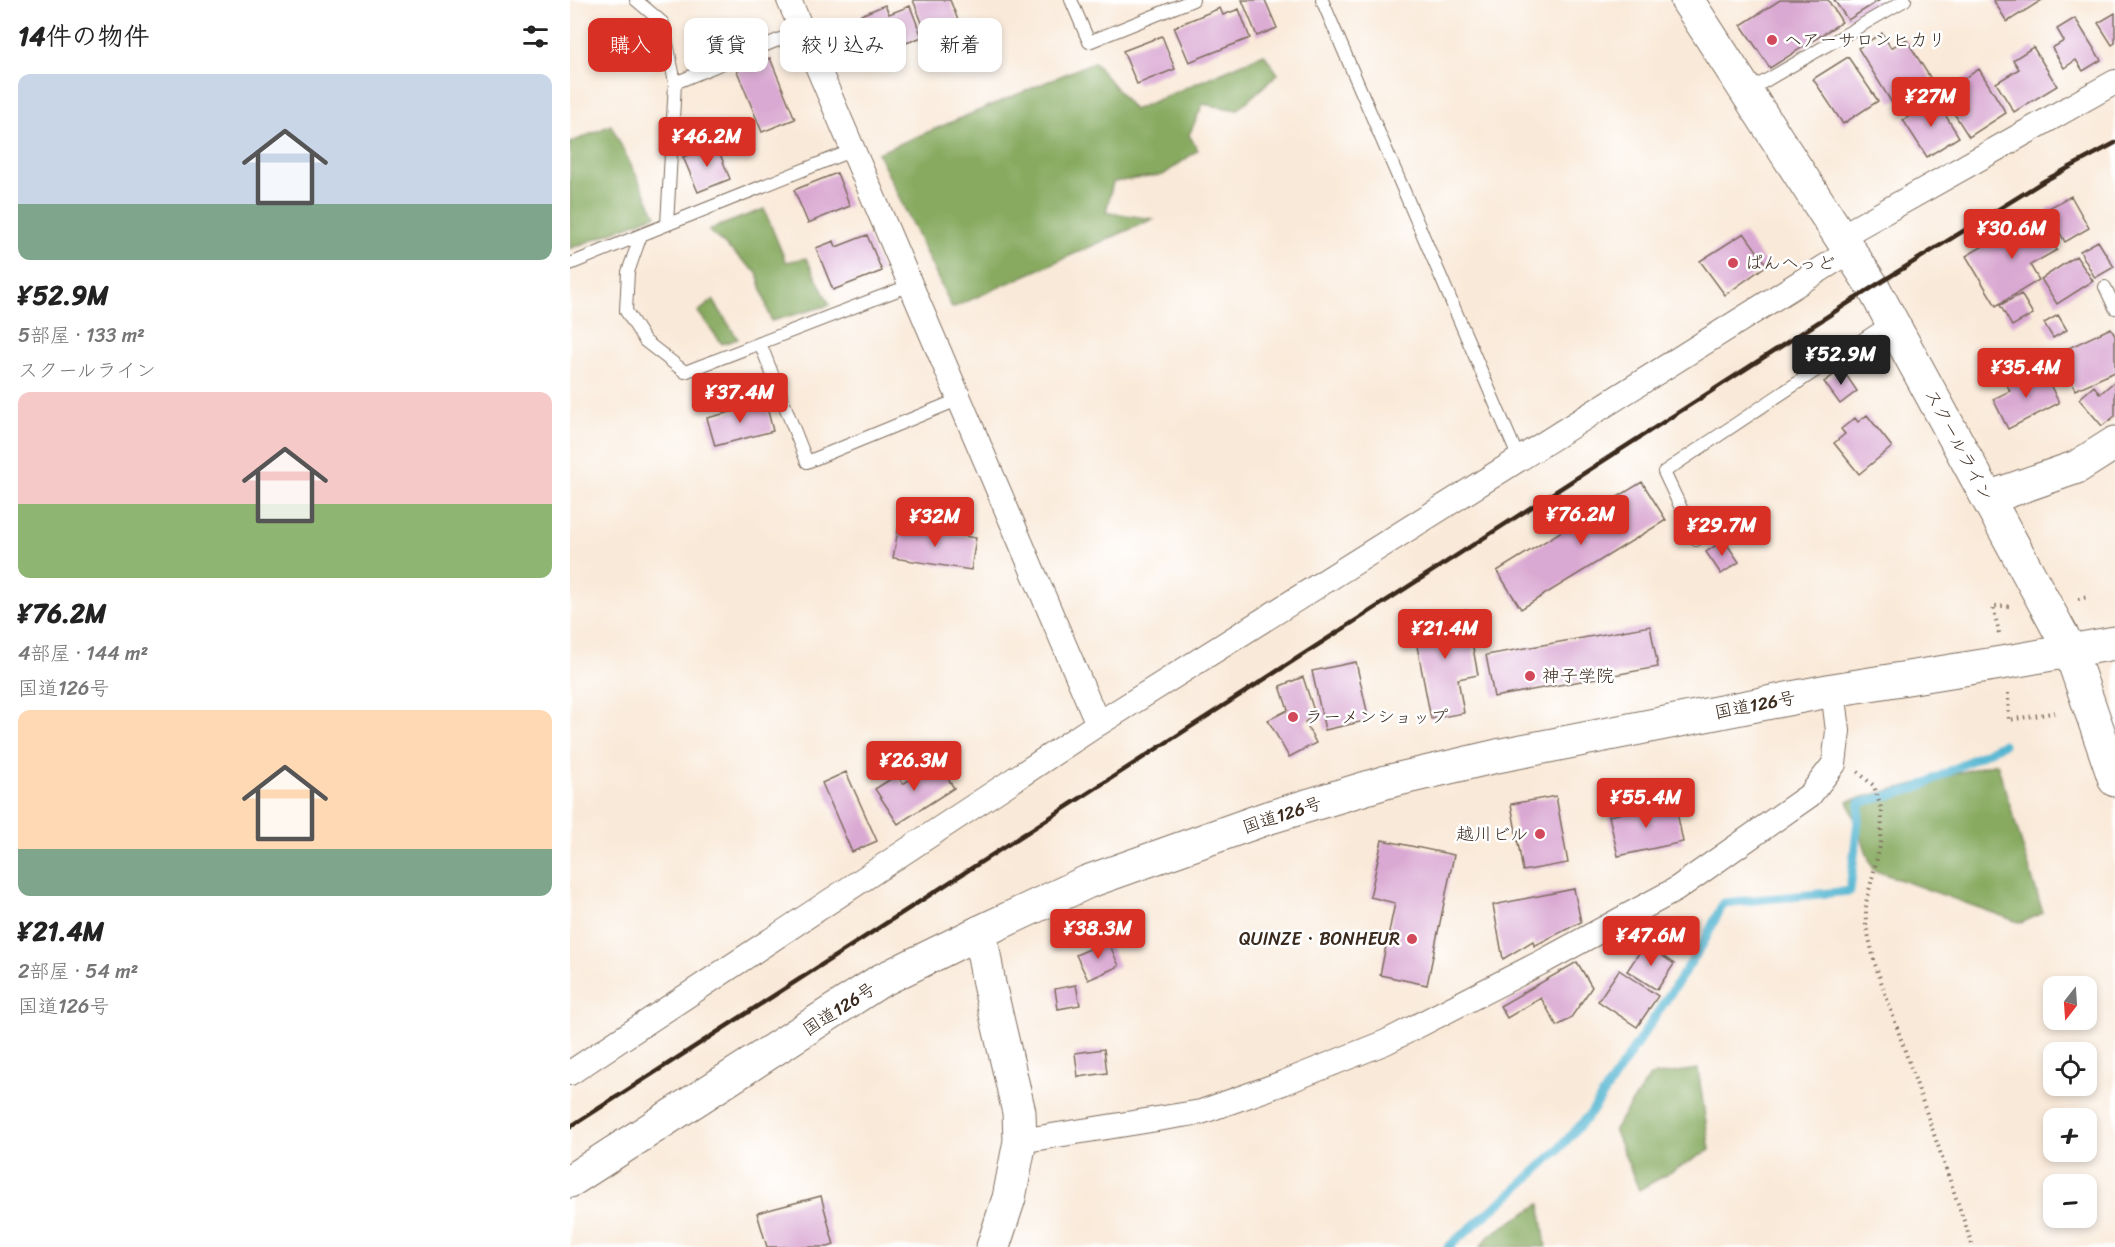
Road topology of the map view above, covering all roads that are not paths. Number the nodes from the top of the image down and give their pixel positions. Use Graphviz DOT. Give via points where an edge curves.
graph roads {
  1 [pos="636,0"];
  2 [pos="789,0"];
  3 [pos="1071,0"];
  4 [pos="1193,0"];
  5 [pos="1322,0"];
  6 [pos="1687,0"];
  7 [pos="1905,0"];
  8 [pos="797,18"];
  9 [pos="780,39"];
  10 [pos="820,72"];
  11 [pos="2115,82"];
  12 [pos="675,83"];
  13 [pos="1746,92"];
  14 [pos="853,150"];
  15 [pos="667,224"];
  16 [pos="641,235"];
  17 [pos="1845,244"];
  18 [pos="570,264"];
  19 [pos="911,285"];
  20 [pos="2105,287"];
  21 [pos="2115,308"];
  22 [pos="1891,320"];
  23 [pos="760,343"];
  24 [pos="960,399"];
  25 [pos="2115,443"];
  26 [pos="1519,459"];
  27 [pos="1988,498"];
  28 [pos="1696,540"];
  29 [pos="2115,642"];
  30 [pos="2070,651"];
  31 [pos="1833,690"];
  32 [pos="1098,724"];
  33 [pos="2115,780"];
  34 [pos="980,932"];
  35 [pos="570,1073"];
  36 [pos="1020,1141"];
  37 [pos="570,1181"];
  38 [pos="993,1247"];
  1 -- 12 [label="lane" via="663,23"];
  2 -- 8 [label="street"];
  3 -- 4 [label="lane" via="1089,42"];
  5 -- 26 [label="lane"];
  6 -- 13 [label="main road, スクールライン"];
  7 -- 13 [label="lane"];
  9 -- 12 [label="lane"];
  10 -- 14 [label="street"];
  11 -- 17 [label="street"];
  12 -- 15 [label="lane"];
  13 -- 17 [label="main road, スクールライン"];
  14 -- 15 [label="lane"];
  14 -- 19 [label="street"];
  15 -- 16 [label="lane"];
  16 -- 18 [label="lane"];
  16 -- 23 [label="lane" via="628,272 626,311 645,341 685,372"];
  17 -- 22 [label="main road, スクールライン"];
  17 -- 26 [label="street"];
  19 -- 23 [label="lane"];
  19 -- 24 [label="street"];
  20 -- 21 [label="lane"];
  22 -- 27 [label="main road, スクールライン"];
  22 -- 28 [label="lane" via="1664,472"];
  23 -- 24 [label="lane" via="807,462"];
  24 -- 32 [label="street"];
  25 -- 27 [label="main road" via="2078,467"];
  26 -- 32 [label="street"];
  27 -- 30 [label="main road, スクールライン"];
  29 -- 30 [label="main road, 国道126号"];
  30 -- 31 [label="main road, 国道126号"];
  30 -- 33 [label="main road"];
  31 -- 34 [label="main road, 国道126号" via="1497,756 1386,782 1267,818 1087,882"];
  31 -- 36 [label="street" via="1838,731 1834,764 1810,795 1675,890 1386,1042 1283,1083 1201,1112"];
  32 -- 35 [label="street"];
  34 -- 36 [label="main road" via="1015,1089"];
  34 -- 37 [label="main road, 国道126号" via="880,981"];
  36 -- 38 [label="main road" via="1009,1198"];
}
